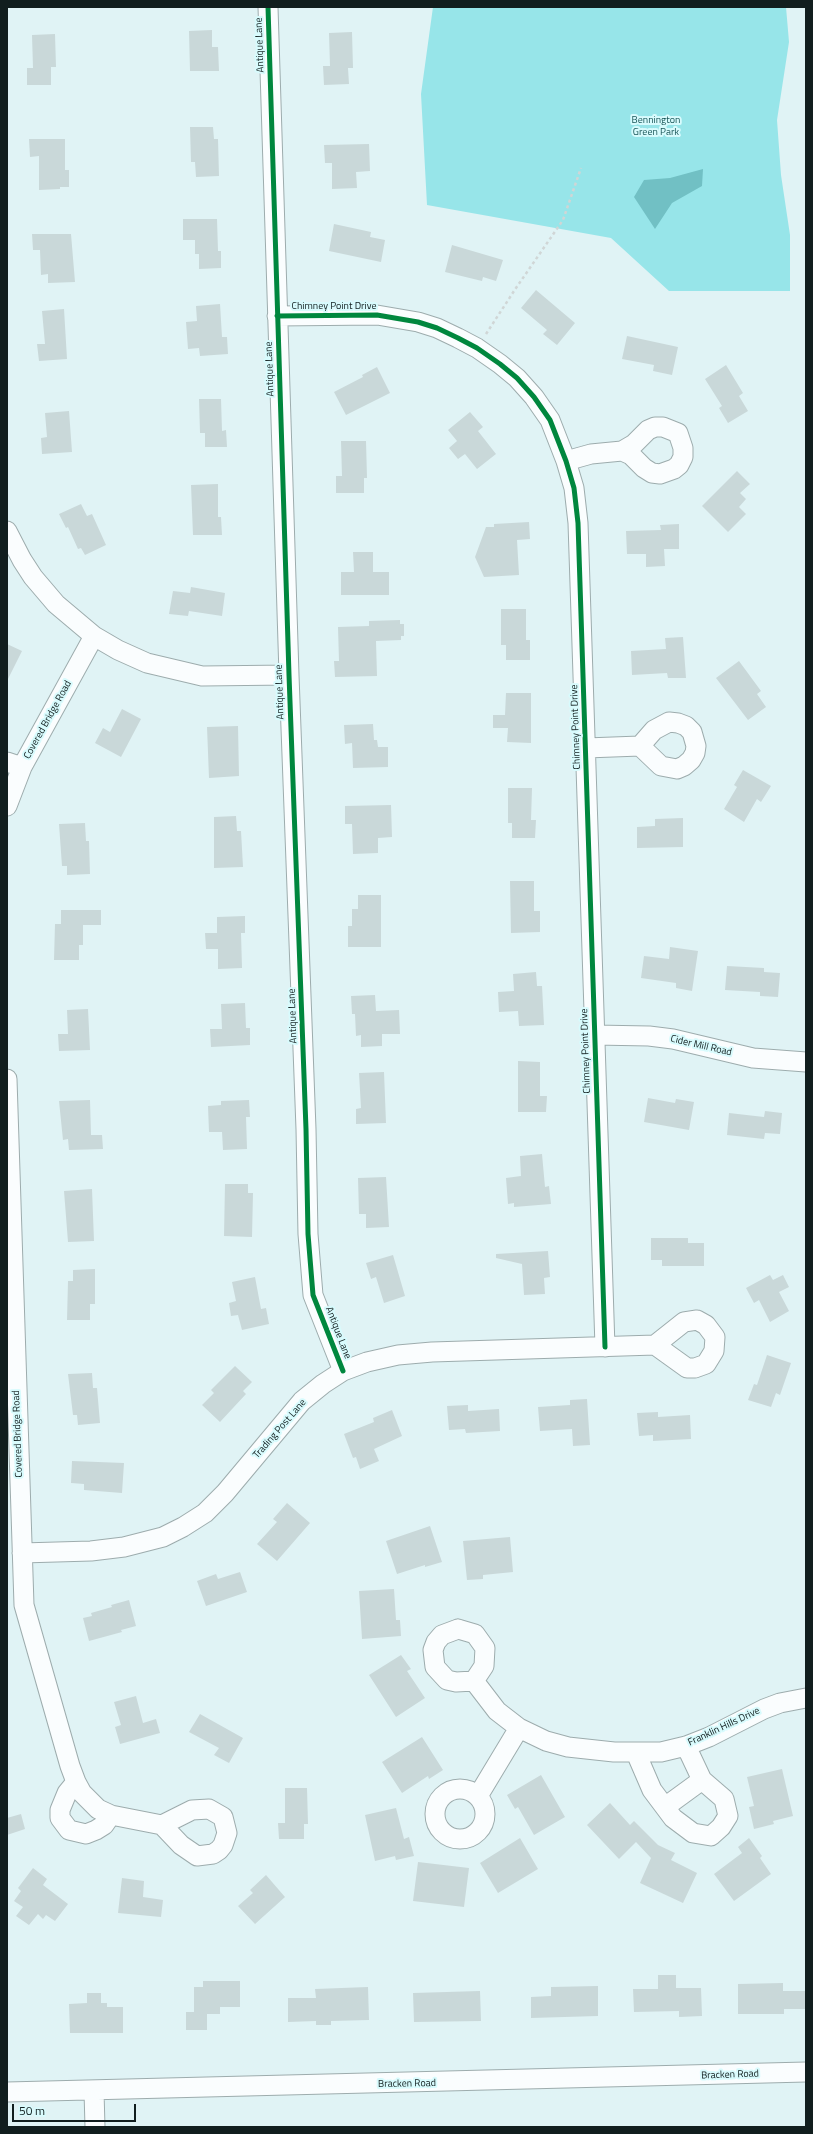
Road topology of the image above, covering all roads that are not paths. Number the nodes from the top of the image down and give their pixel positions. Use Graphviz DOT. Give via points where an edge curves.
graph roads {
  1 [pos="268,7"];
  2 [pos="277,316"];
  3 [pos="622,451"];
  4 [pos="566,461"];
  5 [pos="7,531"];
  6 [pos="94,636"];
  7 [pos="289,675"];
  8 [pos="640,746"];
  9 [pos="586,748"];
  10 [pos="15,764"];
  11 [pos="7,806"];
  12 [pos="595,1035"];
  13 [pos="806,1062"];
  14 [pos="7,1079"];
  15 [pos="655,1345"];
  16 [pos="605,1347"];
  17 [pos="343,1371"];
  18 [pos="22,1552"];
  19 [pos="474,1681"];
  20 [pos="806,1698"];
  21 [pos="519,1728"];
  22 [pos="686,1746"];
  23 [pos="636,1753"];
  24 [pos="702,1780"];
  25 [pos="76,1782"];
  26 [pos="478,1796"];
  27 [pos="665,1808"];
  28 [pos="111,1815"];
  29 [pos="162,1825"];
  30 [pos="806,2072"];
  31 [pos="94,2091"];
  32 [pos="7,2092"];
  33 [pos="95,2127"];
  1 -- 2 [label="street, Antique Lane"];
  2 -- 4 [label="street, Chimney Point Drive" via="377,315 401,318 437,328 477,348 517,378 534,397 550,420"];
  2 -- 7 [label="street, Antique Lane"];
  3 -- 4 [label="street" via="591,454"];
  4 -- 9 [label="street, Chimney Point Drive" via="574,488 578,524"];
  5 -- 6 [label="street" via="22,560 45,591"];
  6 -- 7 [label="street" via="147,663 178,672 225,677"];
  6 -- 10 [label="street, Covered Bridge Road"];
  7 -- 17 [label="street, Antique Lane" via="310,1268 313,1295"];
  8 -- 9 [label="street"];
  9 -- 12 [label="street, Chimney Point Drive"];
  10 -- 11 [label="street, Covered Bridge Road"];
  12 -- 13 [label="street, Cider Mill Road" via="650,1036 753,1058"];
  12 -- 16 [label="street, Chimney Point Drive"];
  14 -- 18 [label="street, Covered Bridge Road"];
  15 -- 16 [label="street, Trading Post Lane"];
  16 -- 17 [label="street, Trading Post Lane" via="398,1355"];
  17 -- 18 [label="street, Trading Post Lane" via="302,1401 225,1493 205,1513 183,1527 163,1537 124,1547 84,1551"];
  18 -- 25 [label="street, Covered Bridge Road" via="24,1605"];
  19 -- 21 [label="street, Franklin Hills Drive" via="497,1711"];
  20 -- 22 [label="street, Franklin Hills Drive" via="764,1709"];
  21 -- 23 [label="street, Franklin Hills Drive" via="546,1741 568,1747"];
  21 -- 26 [label="street"];
  22 -- 23 [label="street, Franklin Hills Drive" via="662,1752"];
  22 -- 24 [label="street"];
  23 -- 27 [label="street" via="652,1790"];
  24 -- 27 [label="street"];
  24 -- 27 [label="street" via="724,1799 728,1816 721,1827 710,1836 693,1833 673,1818"];
  25 -- 28 [label="street, Covered Bridge Road" via="89,1801"];
  25 -- 28 [label="street" via="64,1797 60,1810 60,1818 69,1830 86,1834 104,1825"];
  28 -- 29 [label="street, Covered Bridge Road"];
  30 -- 31 [label="street, Bracken Road"];
  31 -- 32 [label="street, Bracken Road"];
  31 -- 33 [label="street"];
}
